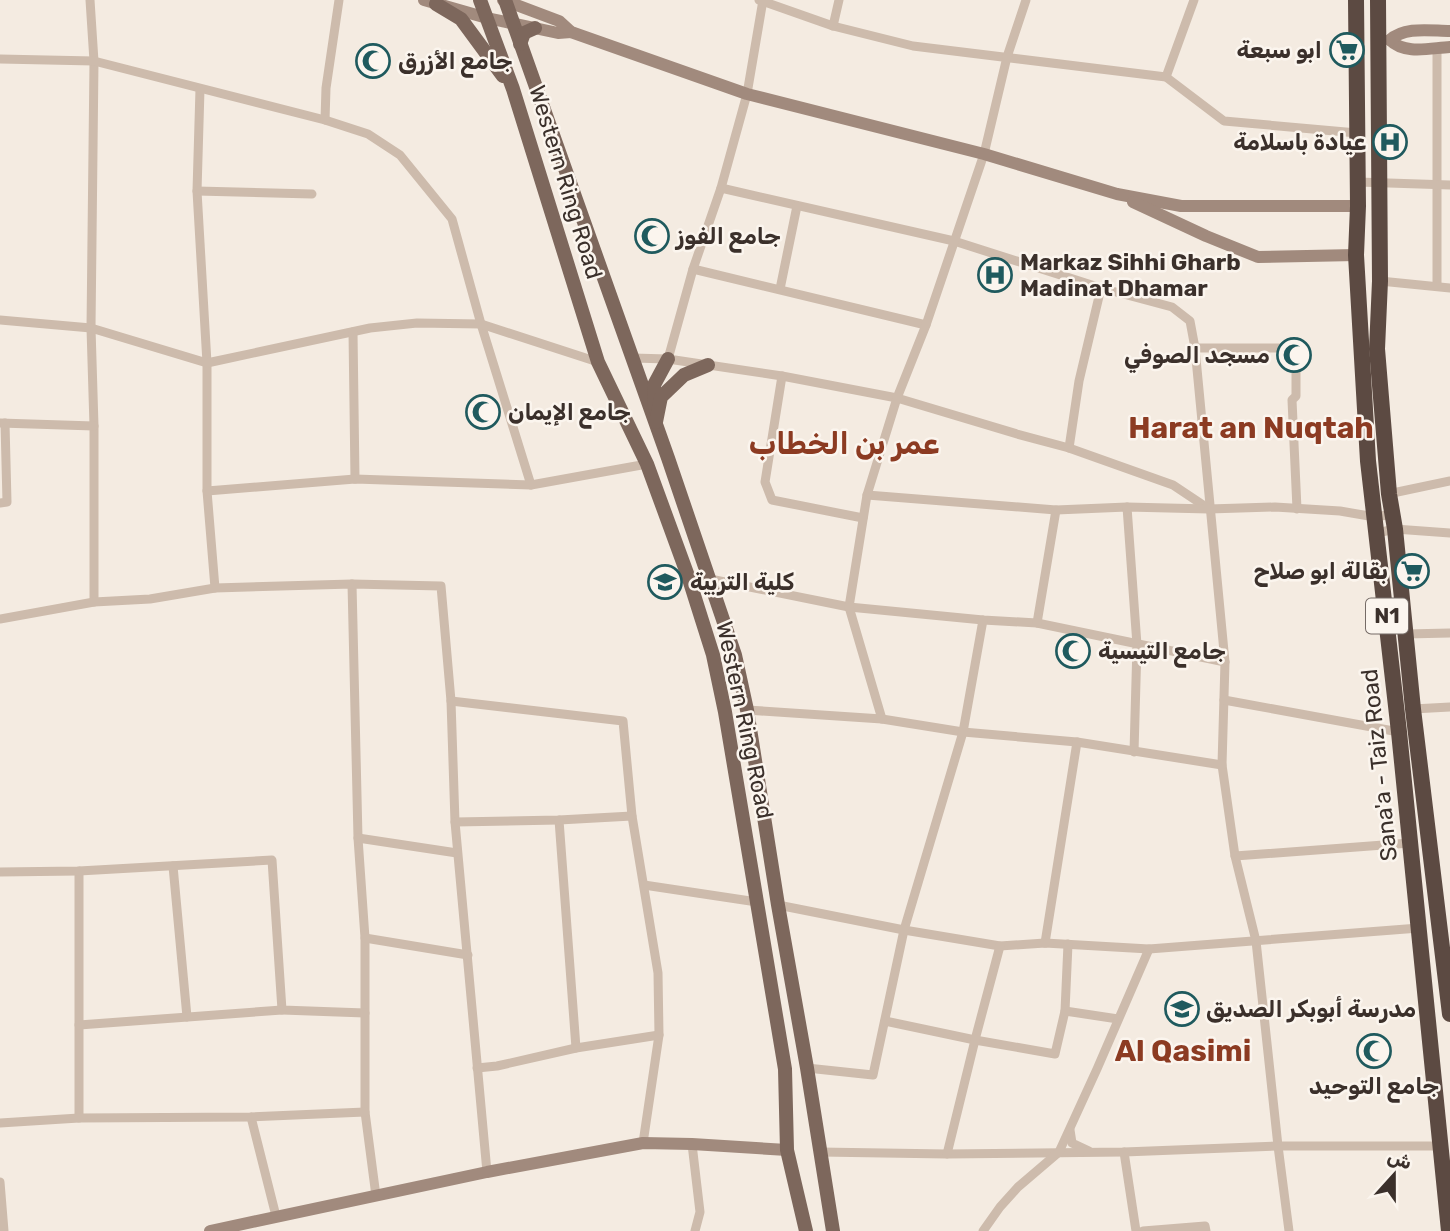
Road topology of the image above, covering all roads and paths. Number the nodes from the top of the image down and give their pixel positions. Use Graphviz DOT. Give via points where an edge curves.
graph roads {
  1 [pos="90,0"];
  2 [pos="339,0"];
  3 [pos="480,0"];
  4 [pos="504,0"];
  5 [pos="761,0"];
  6 [pos="839,0"];
  7 [pos="1026,0"];
  8 [pos="1194,0"];
  9 [pos="1356,0"];
  10 [pos="1378,0"];
  11 [pos="430,2"];
  12 [pos="487,18"];
  13 [pos="513,23"];
  14 [pos="833,26"];
  15 [pos="535,28"];
  16 [pos="1450,31"];
  17 [pos="572,32"];
  18 [pos="1384,41"];
  19 [pos="520,44"];
  20 [pos="1443,48"];
  21 [pos="1007,57"];
  22 [pos="0,59"];
  23 [pos="94,61"];
  24 [pos="1166,77"];
  25 [pos="200,89"];
  26 [pos="513,89"];
  27 [pos="747,94"];
  28 [pos="325,120"];
  29 [pos="1357,133"];
  30 [pos="984,154"];
  31 [pos="1358,182"];
  32 [pos="1380,183"];
  33 [pos="1436,184"];
  34 [pos="1450,185"];
  35 [pos="721,188"];
  36 [pos="197,191"];
  37 [pos="312,194"];
  38 [pos="1117,194"];
  39 [pos="797,206"];
  40 [pos="1358,206"];
  41 [pos="954,241"];
  42 [pos="1356,255"];
  43 [pos="694,269"];
  44 [pos="1380,281"];
  45 [pos="1437,286"];
  46 [pos="1101,288"];
  47 [pos="1450,288"];
  48 [pos="780,289"];
  49 [pos="0,320"];
  50 [pos="481,324"];
  51 [pos="926,325"];
  52 [pos="91,328"];
  53 [pos="353,332"];
  54 [pos="1195,348"];
  55 [pos="633,358"];
  56 [pos="668,359"];
  57 [pos="598,362"];
  58 [pos="207,363"];
  59 [pos="708,365"];
  60 [pos="782,376"];
  61 [pos="897,398"];
  62 [pos="3,423"];
  63 [pos="656,423"];
  64 [pos="94,426"];
  65 [pos="1069,449"];
  66 [pos="647,464"];
  67 [pos="355,479"];
  68 [pos="1450,481"];
  69 [pos="531,485"];
  70 [pos="207,491"];
  71 [pos="1389,494"];
  72 [pos="867,495"];
  73 [pos="1372,496"];
  74 [pos="0,503"];
  75 [pos="1128,507"];
  76 [pos="1209,509"];
  77 [pos="1297,509"];
  78 [pos="1056,510"];
  79 [pos="863,518"];
  80 [pos="1394,522"];
  81 [pos="1376,525"];
  82 [pos="1450,533"];
  83 [pos="688,576"];
  84 [pos="709,579"];
  85 [pos="352,584"];
  86 [pos="215,588"];
  87 [pos="94,602"];
  88 [pos="849,607"];
  89 [pos="0,619"];
  90 [pos="983,620"];
  91 [pos="1037,623"];
  92 [pos="1450,633"];
  93 [pos="1406,634"];
  94 [pos="1137,645"];
  95 [pos="1225,662"];
  96 [pos="1224,700"];
  97 [pos="452,701"];
  98 [pos="1450,707"];
  99 [pos="1413,709"];
  100 [pos="747,710"];
  101 [pos="882,719"];
  102 [pos="963,732"];
  103 [pos="1399,732"];
  104 [pos="1077,742"];
  105 [pos="1134,752"];
  106 [pos="1222,765"];
  107 [pos="632,816"];
  108 [pos="559,820"];
  109 [pos="455,822"];
  110 [pos="358,838"];
  111 [pos="1410,843"];
  112 [pos="457,853"];
  113 [pos="1236,856"];
  114 [pos="173,866"];
  115 [pos="79,871"];
  116 [pos="0,872"];
  117 [pos="644,886"];
  118 [pos="757,902"];
  119 [pos="778,905"];
  120 [pos="1419,928"];
  121 [pos="904,930"];
  122 [pos="365,938"];
  123 [pos="1256,941"];
  124 [pos="1045,943"];
  125 [pos="1068,944"];
  126 [pos="1000,946"];
  127 [pos="1149,949"];
  128 [pos="468,955"];
  129 [pos="1447,967"];
  130 [pos="282,1010"];
  131 [pos="1065,1012"];
  132 [pos="365,1013"];
  133 [pos="1450,1014"];
  134 [pos="187,1017"];
  135 [pos="1118,1019"];
  136 [pos="885,1021"];
  137 [pos="79,1025"];
  138 [pos="659,1035"];
  139 [pos="975,1041"];
  140 [pos="576,1048"];
  141 [pos="477,1068"];
  142 [pos="807,1068"];
  143 [pos="365,1112"];
  144 [pos="251,1116"];
  145 [pos="79,1118"];
  146 [pos="0,1123"];
  147 [pos="1070,1128"];
  148 [pos="643,1143"];
  149 [pos="692,1144"];
  150 [pos="1445,1145"];
  151 [pos="1278,1146"];
  152 [pos="787,1150"];
  153 [pos="820,1152"];
  154 [pos="1059,1152"];
  155 [pos="1092,1152"];
  156 [pos="1124,1152"];
  157 [pos="947,1154"];
  158 [pos="487,1172"];
  159 [pos="0,1182"];
  160 [pos="376,1196"];
  161 [pos="276,1216"];
  162 [pos="4,1231"];
  163 [pos="209,1231"];
  164 [pos="695,1231"];
  165 [pos="806,1231"];
  166 [pos="833,1231"];
  167 [pos="983,1231"];
  168 [pos="1136,1231"];
  169 [pos="1143,1231"];
  170 [pos="1206,1231"];
  171 [pos="1289,1231"];
  172 [pos="1449,1231"];
  1 -- 23 [label="street"];
  2 -- 28 [label="street"];
  3 -- 12 [label="main road, Western Ring Road"];
  4 -- 13 [label="main road, Western Ring Road"];
  4 -- 17 [label="street" via="559,21"];
  5 -- 14 [label="street"];
  5 -- 27 [label="street"];
  6 -- 14 [label="street"];
  7 -- 21 [label="street"];
  8 -- 24 [label="street"];
  9 -- 29 [label="highway, Sana'a - Taiz Road / N1"];
  10 -- 18 [label="highway, Sana'a - Taiz Road / N1"];
  11 -- 12 [label="street"];
  11 -- 26 [label="main road" via="461,19"];
  12 -- 13 [label="street"];
  12 -- 26 [label="main road, Western Ring Road"];
  13 -- 15 [label="street"];
  13 -- 19 [label="main road, Western Ring Road"];
  14 -- 21 [label="street" via="913,46"];
  15 -- 17 [label="street"];
  15 -- 19 [label="main road" via="524,33"];
  16 -- 18 [label="street" via="1406,32"];
  17 -- 27 [label="street"];
  18 -- 20 [label="street" via="1406,49"];
  18 -- 32 [label="highway, Sana'a - Taiz Road / N1"];
  19 -- 55 [label="main road, Western Ring Road"];
  20 -- 33 [label="street"];
  21 -- 24 [label="street"];
  21 -- 30 [label="street"];
  22 -- 23 [label="street"];
  23 -- 25 [label="street"];
  23 -- 52 [label="street"];
  24 -- 29 [label="street" via="1224,121"];
  25 -- 28 [label="street"];
  25 -- 36 [label="street"];
  26 -- 57 [label="main road, Western Ring Road"];
  27 -- 30 [label="street"];
  27 -- 35 [label="street"];
  28 -- 50 [label="street" via="368,134 400,155 452,219"];
  29 -- 31 [label="highway, Sana'a - Taiz Road / N1"];
  30 -- 38 [label="street"];
  30 -- 41 [label="street"];
  31 -- 32 [label="street"];
  31 -- 40 [label="highway, Sana'a - Taiz Road / N1"];
  32 -- 33 [label="street"];
  32 -- 44 [label="highway, Sana'a - Taiz Road / N1"];
  33 -- 34 [label="street"];
  33 -- 45 [label="street"];
  35 -- 39 [label="street"];
  35 -- 43 [label="street"];
  36 -- 37 [label="street"];
  36 -- 58 [label="street"];
  38 -- 40 [label="street" via="1181,206"];
  38 -- 42 [label="street" via="1258,257"];
  39 -- 41 [label="street"];
  39 -- 48 [label="street"];
  40 -- 42 [label="highway, Sana'a - Taiz Road / N1"];
  41 -- 46 [label="street"];
  41 -- 51 [label="street"];
  42 -- 73 [label="highway, Sana'a - Taiz Road / N1"];
  43 -- 48 [label="street"];
  43 -- 56 [label="street"];
  44 -- 45 [label="street"];
  44 -- 71 [label="highway, Sana'a - Taiz Road / N1" via="1377,349"];
  45 -- 47 [label="street"];
  46 -- 54 [label="street" via="1172,307 1190,321"];
  46 -- 65 [label="street"];
  48 -- 51 [label="street"];
  49 -- 52 [label="street"];
  50 -- 53 [label="street" via="417,323"];
  50 -- 57 [label="street"];
  50 -- 69 [label="street"];
  51 -- 61 [label="street"];
  52 -- 58 [label="street"];
  52 -- 64 [label="street"];
  53 -- 58 [label="street"];
  53 -- 67 [label="street"];
  54 -- 76 [label="street"];
  54 -- 77 [label="street" via="1296,348 1296,396 1292,400"];
  55 -- 56 [label="street"];
  55 -- 63 [label="main road, Western Ring Road"];
  56 -- 59 [label="street"];
  56 -- 63 [label="main road" via="654,384"];
  57 -- 66 [label="main road, Western Ring Road"];
  58 -- 70 [label="street"];
  59 -- 60 [label="street"];
  59 -- 63 [label="main road" via="684,375 661,397"];
  60 -- 61 [label="street"];
  60 -- 79 [label="street" via="765,482 772,500"];
  61 -- 65 [label="street"];
  61 -- 72 [label="street"];
  62 -- 64 [label="street"];
  62 -- 74 [label="street" via="7,502"];
  63 -- 84 [label="main road, Western Ring Road"];
  64 -- 87 [label="street"];
  65 -- 76 [label="street" via="1173,485"];
  66 -- 69 [label="street"];
  66 -- 83 [label="main road, Western Ring Road"];
  67 -- 69 [label="street"];
  67 -- 70 [label="street"];
  68 -- 71 [label="street"];
  70 -- 86 [label="street"];
  71 -- 73 [label="street"];
  71 -- 80 [label="highway, Sana'a - Taiz Road / N1"];
  72 -- 78 [label="street"];
  72 -- 79 [label="street"];
  73 -- 81 [label="highway, Sana'a - Taiz Road / N1"];
  75 -- 76 [label="street"];
  75 -- 78 [label="street"];
  75 -- 94 [label="street"];
  76 -- 77 [label="street"];
  76 -- 95 [label="street"];
  77 -- 81 [label="street" via="1339,511"];
  78 -- 91 [label="street"];
  79 -- 88 [label="street"];
  80 -- 81 [label="street"];
  80 -- 81 [label="street"];
  80 -- 82 [label="street"];
  80 -- 93 [label="highway, Sana'a - Taiz Road / N1"];
  81 -- 103 [label="highway, Sana'a - Taiz Road / N1"];
  83 -- 84 [label="main road"];
  83 -- 118 [label="main road, Western Ring Road" via="713,655"];
  84 -- 88 [label="street"];
  84 -- 100 [label="main road, Western Ring Road" via="735,655"];
  85 -- 86 [label="street"];
  85 -- 97 [label="street" via="441,586"];
  85 -- 110 [label="street"];
  86 -- 87 [label="street"];
  87 -- 89 [label="street"];
  88 -- 90 [label="street"];
  88 -- 101 [label="street"];
  90 -- 91 [label="street"];
  90 -- 102 [label="street"];
  91 -- 94 [label="street"];
  92 -- 93 [label="street"];
  93 -- 99 [label="highway, Sana'a - Taiz Road / N1"];
  94 -- 95 [label="street"];
  94 -- 105 [label="street"];
  95 -- 96 [label="street"];
  96 -- 103 [label="street"];
  96 -- 106 [label="street"];
  97 -- 107 [label="street" via="623,721"];
  97 -- 109 [label="street"];
  98 -- 99 [label="street"];
  99 -- 129 [label="highway, Sana'a - Taiz Road / N1"];
  100 -- 101 [label="street"];
  100 -- 119 [label="main road, Western Ring Road"];
  101 -- 102 [label="street"];
  102 -- 104 [label="street"];
  102 -- 121 [label="street"];
  103 -- 111 [label="highway, Sana'a - Taiz Road / N1"];
  104 -- 105 [label="street"];
  104 -- 124 [label="street"];
  105 -- 106 [label="street"];
  106 -- 113 [label="street"];
  107 -- 108 [label="street"];
  107 -- 117 [label="street"];
  108 -- 109 [label="street"];
  108 -- 140 [label="street"];
  109 -- 112 [label="street"];
  110 -- 112 [label="street"];
  110 -- 122 [label="street"];
  111 -- 113 [label="street"];
  111 -- 120 [label="highway, Sana'a - Taiz Road / N1"];
  112 -- 128 [label="street"];
  113 -- 123 [label="street"];
  114 -- 115 [label="street"];
  114 -- 130 [label="street" via="272,860"];
  114 -- 134 [label="street"];
  115 -- 116 [label="street"];
  115 -- 137 [label="street"];
  117 -- 118 [label="street"];
  117 -- 138 [label="street" via="658,974"];
  118 -- 119 [label="main road"];
  118 -- 152 [label="main road, Western Ring Road" via="785,1069"];
  119 -- 121 [label="street"];
  119 -- 142 [label="main road, Western Ring Road"];
  120 -- 123 [label="street"];
  120 -- 150 [label="highway, Sana'a - Taiz Road / N1"];
  121 -- 126 [label="street"];
  121 -- 136 [label="street"];
  122 -- 128 [label="street"];
  122 -- 132 [label="street"];
  123 -- 127 [label="street"];
  123 -- 151 [label="street"];
  124 -- 125 [label="street"];
  124 -- 126 [label="street"];
  125 -- 127 [label="street"];
  125 -- 131 [label="street"];
  126 -- 139 [label="street"];
  127 -- 135 [label="street"];
  128 -- 141 [label="street"];
  129 -- 133 [label="highway, Sana'a - Taiz Road / N1"];
  130 -- 132 [label="street"];
  130 -- 134 [label="street"];
  131 -- 135 [label="street"];
  131 -- 139 [label="street" via="1055,1054"];
  132 -- 143 [label="street"];
  134 -- 137 [label="street"];
  135 -- 147 [label="street"];
  136 -- 139 [label="street"];
  136 -- 142 [label="street" via="873,1075"];
  137 -- 145 [label="street"];
  138 -- 140 [label="street"];
  138 -- 148 [label="street"];
  139 -- 157 [label="street"];
  140 -- 141 [label="street"];
  141 -- 158 [label="street"];
  142 -- 153 [label="main road, Western Ring Road"];
  143 -- 144 [label="street"];
  143 -- 160 [label="street"];
  144 -- 145 [label="street"];
  144 -- 161 [label="street"];
  145 -- 146 [label="street"];
  147 -- 154 [label="street"];
  147 -- 155 [label="street" via="1072,1143"];
  148 -- 149 [label="street"];
  148 -- 158 [label="street"];
  149 -- 152 [label="street"];
  149 -- 164 [label="street" via="700,1212"];
  150 -- 151 [label="street"];
  150 -- 172 [label="highway, Sana'a - Taiz Road / N1"];
  151 -- 156 [label="street"];
  151 -- 171 [label="street"];
  152 -- 165 [label="main road, Western Ring Road"];
  153 -- 157 [label="street"];
  153 -- 166 [label="main road, Western Ring Road"];
  154 -- 155 [label="street"];
  154 -- 157 [label="street"];
  154 -- 167 [label="street" via="1018,1187"];
  155 -- 156 [label="street"];
  156 -- 168 [label="street"];
  158 -- 160 [label="street"];
  159 -- 162 [label="street"];
  160 -- 161 [label="street"];
  161 -- 163 [label="street"];
  169 -- 170 [label="street" via="1205,1226"];
}
